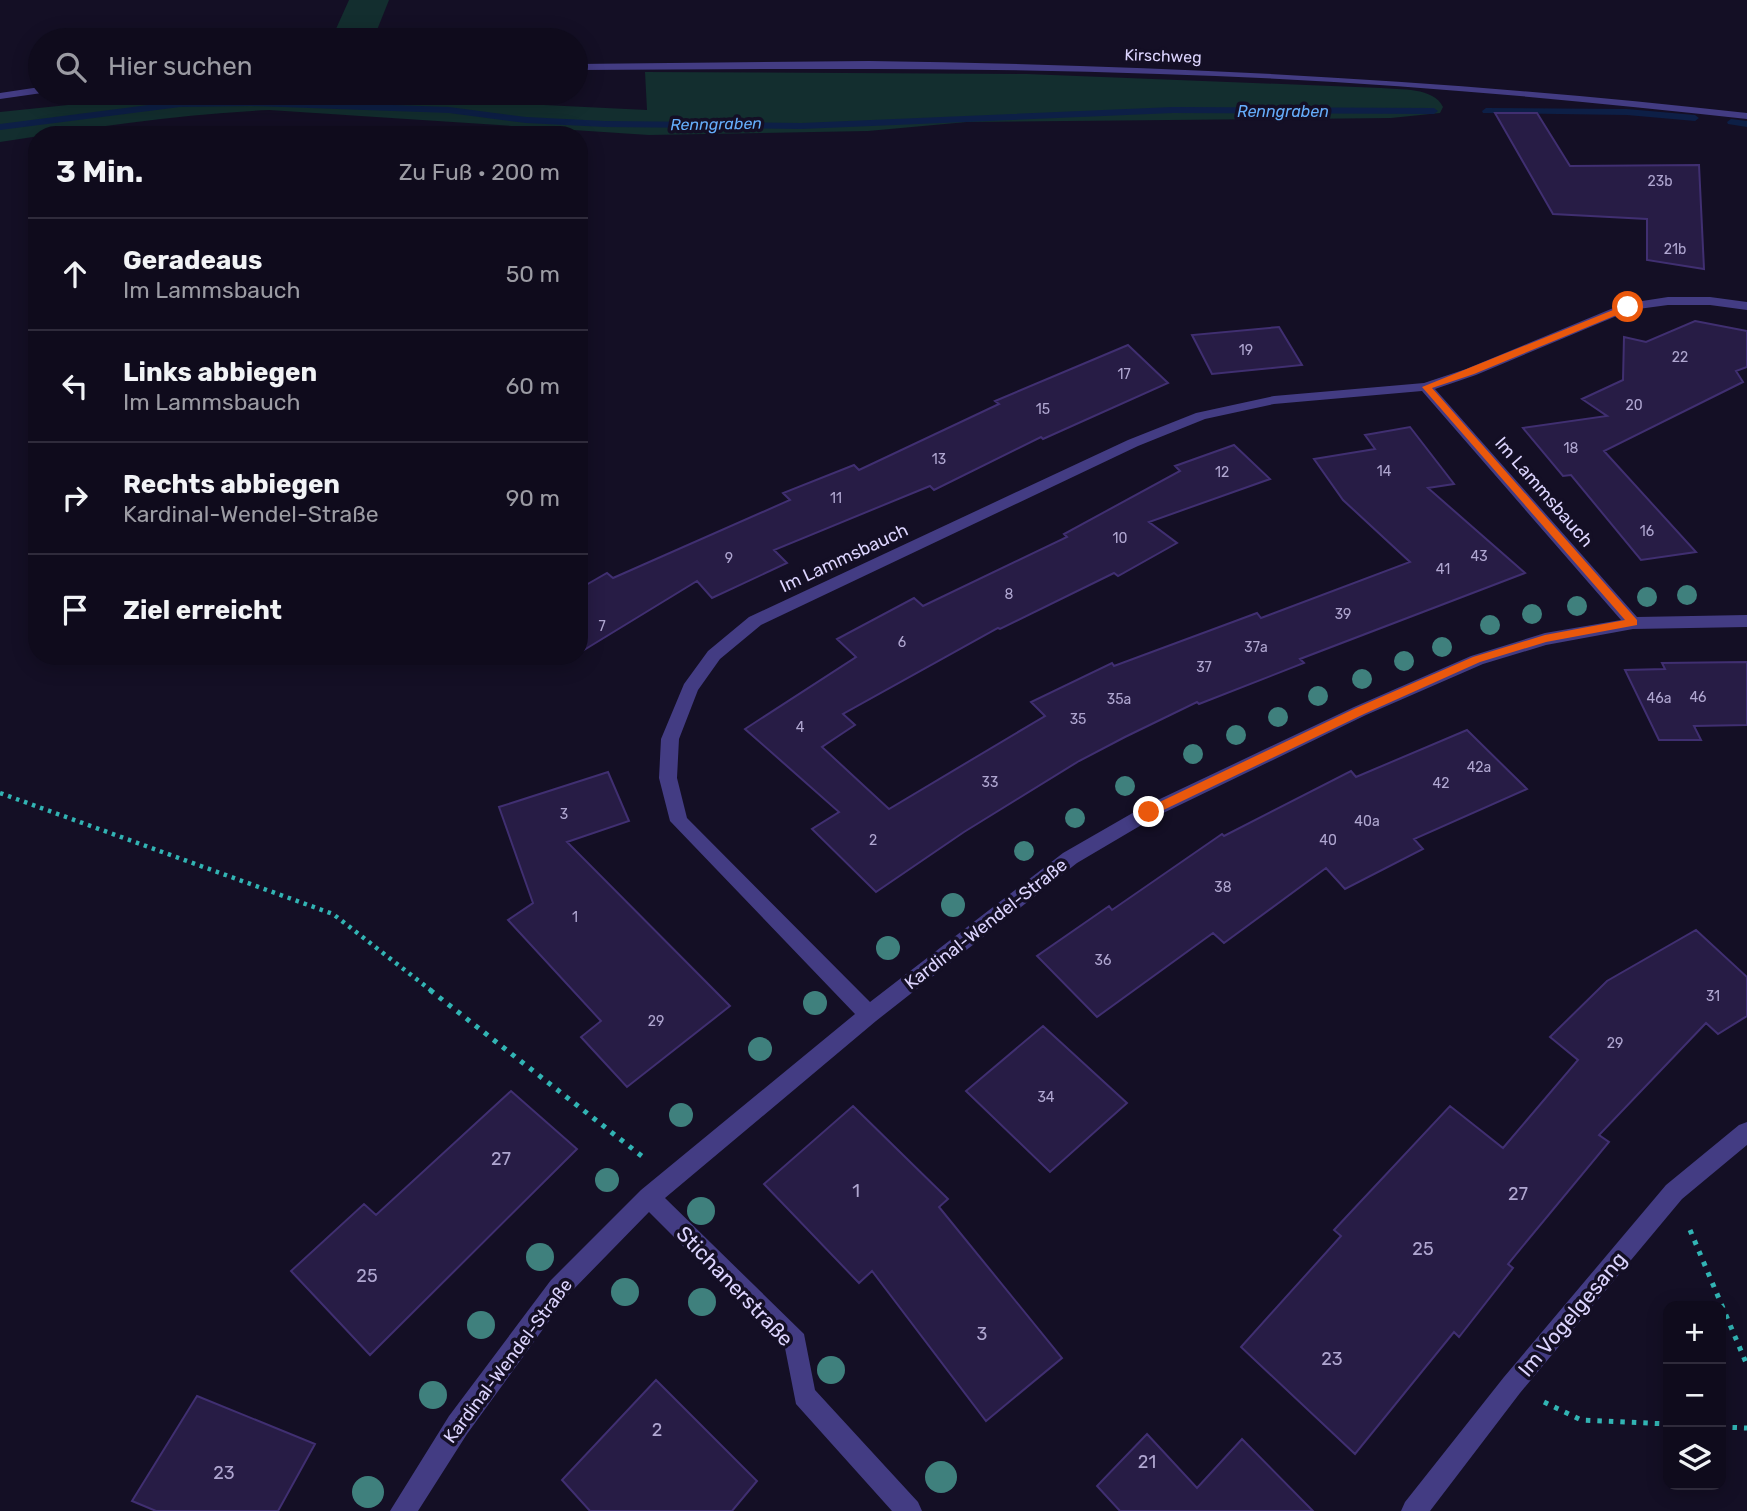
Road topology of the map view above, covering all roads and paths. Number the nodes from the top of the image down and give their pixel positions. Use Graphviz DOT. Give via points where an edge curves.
graph roads {
  1 [pos="588,66"];
  2 [pos="28,91"];
  3 [pos="0,96"];
  4 [pos="1747,116"];
  5 [pos="1747,306"];
  6 [pos="1426,387"];
  7 [pos="1747,621"];
  8 [pos="1633,622"];
  9 [pos="0,793"];
  10 [pos="869,1015"];
  11 [pos="1747,1132"];
  12 [pos="672,1179"];
  13 [pos="1674,1192"];
  14 [pos="649,1197"];
  15 [pos="1747,1364"];
  16 [pos="1512,1385"];
  17 [pos="1663,1424"];
  18 [pos="1726,1427"];
  19 [pos="1747,1428"];
  20 [pos="403,1511"];
  21 [pos="909,1511"];
  22 [pos="1414,1511"];
  1 -- 4 [label="street, Kirschweg" via="1022,67 1333,77 1557,94"];
  2 -- 3 [label="street"];
  5 -- 6 [label="street, Im Lammsbauch" via="1682,301 1628,307"];
  6 -- 8 [label="street, Im Lammsbauch"];
  6 -- 10 [label="street, Im Lammsbauch" via="1274,400 1200,416 1133,443 755,621 714,655 690,688 670,739 668,778 680,821"];
  7 -- 8 [label="street, Kardinal-Wendel-Straße"];
  8 -- 10 [label="street, Kardinal-Wendel-Straße" via="1545,639 1477,660 1149,812 1070,858"];
  9 -- 12 [label="path" via="333,914"];
  10 -- 12 [label="street, Kardinal-Wendel-Straße"];
  11 -- 13 [label="street, Im Vogelgesang"];
  12 -- 14 [label="street, Kardinal-Wendel-Straße"];
  13 -- 15 [label="path"];
  13 -- 16 [label="street, Im Vogelgesang"];
  14 -- 20 [label="street, Kardinal-Wendel-Straße" via="559,1288 458,1425"];
  14 -- 21 [label="street, Stichanerstraße" via="796,1342 804,1396"];
  16 -- 17 [label="path" via="1581,1420"];
  16 -- 22 [label="street, Im Vogelgesang"];
  18 -- 19 [label="path"];
}
